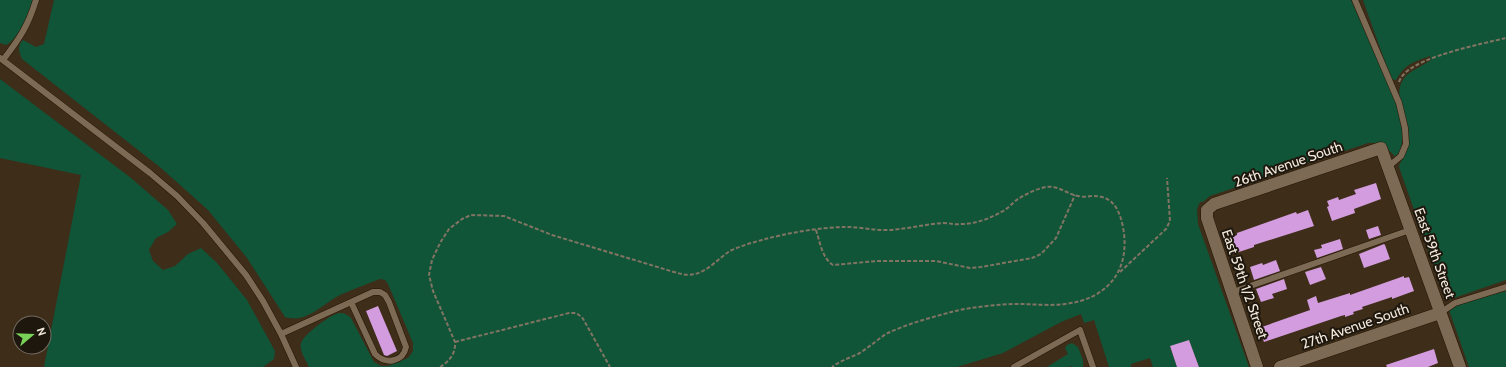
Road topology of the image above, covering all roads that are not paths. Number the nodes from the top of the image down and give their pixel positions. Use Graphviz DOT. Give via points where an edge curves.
graph roads {
  1 [pos="36,0"];
  2 [pos="1355,0"];
  3 [pos="1,59"];
  4 [pos="1381,148"];
  5 [pos="1388,167"];
  6 [pos="1206,210"];
  7 [pos="1410,230"];
  8 [pos="1506,287"];
  9 [pos="1232,292"];
  10 [pos="351,302"];
  11 [pos="1440,313"];
  12 [pos="281,334"];
  13 [pos="296,367"];
  14 [pos="1014,367"];
  15 [pos="1093,367"];
  16 [pos="1258,367"];
  17 [pos="1280,367"];
  18 [pos="1460,367"];
  1 -- 3 [label="lane" via="30,20 20,38"];
  2 -- 5 [label="lane" via="1399,103 1402,116 1406,144 1401,156"];
  3 -- 12 [label="lane" via="177,196 246,275"];
  4 -- 5 [label="street, East 59th Street"];
  4 -- 6 [label="street, 26th Avenue South" via="1214,204"];
  5 -- 7 [label="street, East 59th Street"];
  6 -- 9 [label="street, East 59th 1/2 Street"];
  7 -- 9 [label="lane"];
  7 -- 11 [label="street, East 59th Street"];
  8 -- 11 [label="lane" via="1455,303"];
  9 -- 16 [label="street, East 59th 1/2 Street"];
  10 -- 10 [label="lane" via="373,292 385,295 406,347 400,358 390,360 379,358 375,354"];
  10 -- 12 [label="lane"];
  11 -- 17 [label="street, 27th Avenue South"];
  11 -- 18 [label="street, East 59th Street"];
  12 -- 13 [label="lane"];
  14 -- 15 [label="lane" via="1080,330"];
}
